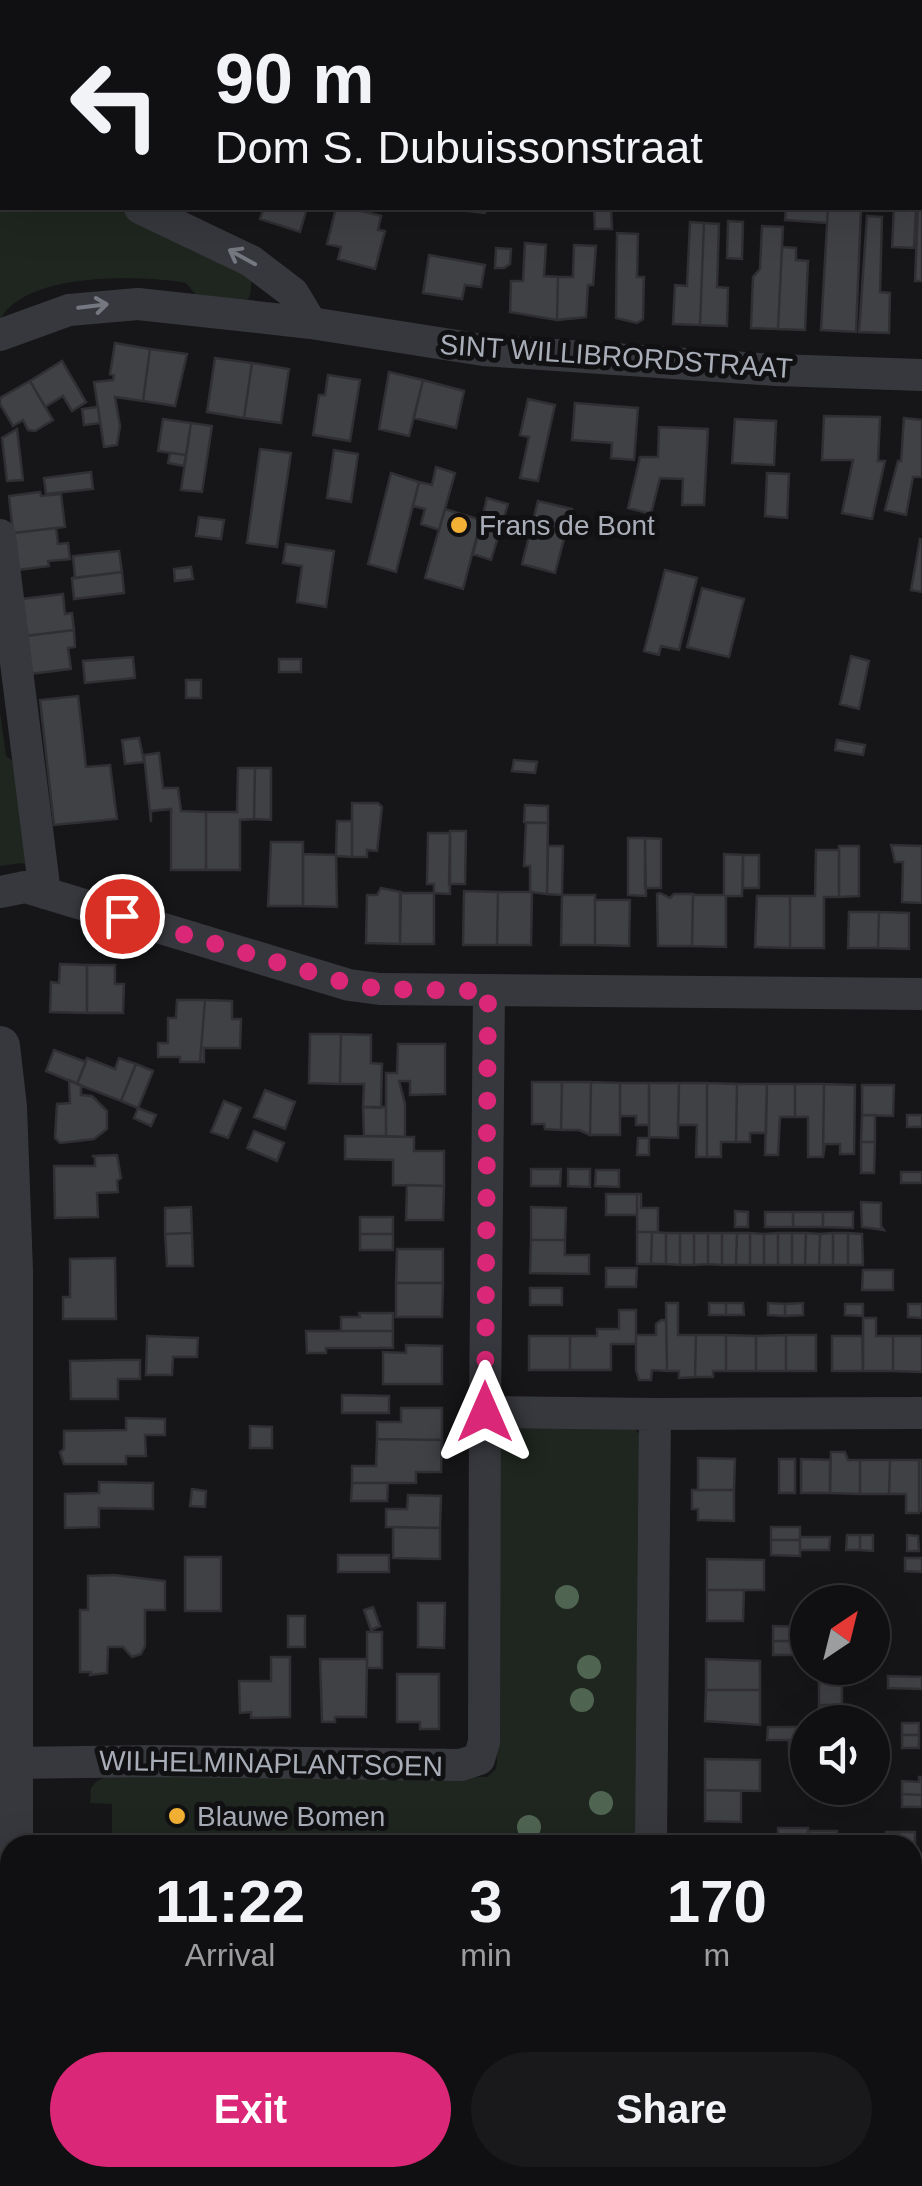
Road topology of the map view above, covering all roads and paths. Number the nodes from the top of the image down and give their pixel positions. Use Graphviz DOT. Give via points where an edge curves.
graph roads {
  1 [pos="144,210"];
  2 [pos="312,324"];
  3 [pos="0,335"];
  4 [pos="922,375"];
  5 [pos="0,535"];
  6 [pos="0,892"];
  7 [pos="46,893"];
  8 [pos="488,991"];
  9 [pos="922,994"];
  10 [pos="0,1046"];
  11 [pos="485,1412"];
  12 [pos="922,1413"];
  13 [pos="655,1414"];
  14 [pos="6,1689"];
  15 [pos="12,1763"];
  16 [pos="12,1835"];
  17 [pos="652,1835"];
  2 -- 1 [label="street, one-way" via="293,293 251,261"];
  3 -- 2 [label="street, SINT WILLIBRORDSTRAAT, one-way" via="102,304"];
  2 -- 4 [label="street, SINT WILLIBRORDSTRAAT" via="484,350"];
  5 -- 7 [label="street"];
  6 -- 7 [label="street" via="26,887"];
  7 -- 8 [label="street" via="350,984"];
  8 -- 9 [label="street"];
  8 -- 11 [label="street"];
  10 -- 14 [label="street" via="13,1271"];
  11 -- 13 [label="street"];
  11 -- 15 [label="street, WILHELMINAPLANTSOEN" via="484,1742 478,1759 460,1766"];
  12 -- 13 [label="street"];
  13 -- 17 [label="street"];
  14 -- 15 [label="street"];
  15 -- 16 [label="street"];
}
